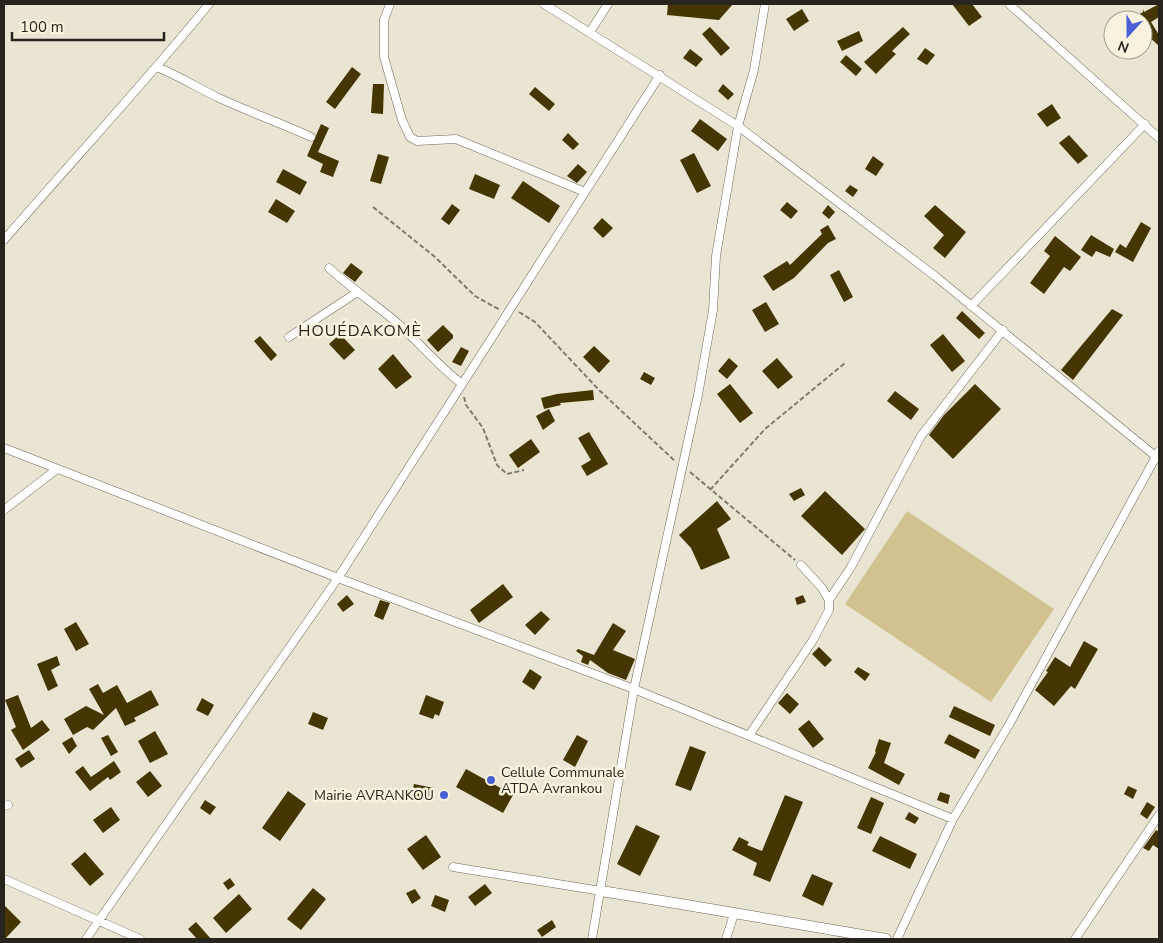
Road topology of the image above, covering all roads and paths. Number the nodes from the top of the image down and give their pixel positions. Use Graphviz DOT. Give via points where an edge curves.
graph roads {
  1 [pos="209,4"];
  2 [pos="390,4"];
  3 [pos="544,4"];
  4 [pos="608,4"];
  5 [pos="765,4"];
  6 [pos="1009,4"];
  7 [pos="590,32"];
  8 [pos="157,67"];
  9 [pos="660,75"];
  10 [pos="1145,124"];
  11 [pos="738,126"];
  12 [pos="312,137"];
  13 [pos="1159,138"];
  14 [pos="585,192"];
  15 [pos="373,207"];
  16 [pos="4,240"];
  17 [pos="329,268"];
  18 [pos="356,293"];
  19 [pos="972,306"];
  20 [pos="509,310"];
  21 [pos="1003,330"];
  22 [pos="289,337"];
  23 [pos="845,363"];
  24 [pos="462,384"];
  25 [pos="4,448"];
  26 [pos="1158,455"];
  27 [pos="682,466"];
  28 [pos="56,468"];
  29 [pos="524,470"];
  30 [pos="710,490"];
  31 [pos="4,510"];
  32 [pos="801,565"];
  33 [pos="338,578"];
  34 [pos="829,600"];
  35 [pos="634,689"];
  36 [pos="750,734"];
  37 [pos="1159,816"];
  38 [pos="953,819"];
  39 [pos="453,868"];
  40 [pos="4,879"];
  41 [pos="601,891"];
  42 [pos="734,914"];
  43 [pos="98,920"];
  44 [pos="86,939"];
  45 [pos="140,939"];
  46 [pos="592,939"];
  47 [pos="726,939"];
  48 [pos="886,939"];
  49 [pos="898,939"];
  50 [pos="1075,939"];
  1 -- 8 [label="street"];
  2 -- 14 [label="street" via="384,20 384,57 410,137 417,141 456,139"];
  3 -- 7 [label="street"];
  4 -- 7 [label="street"];
  5 -- 11 [label="street" via="754,70"];
  6 -- 10 [label="street"];
  7 -- 9 [label="street"];
  8 -- 12 [label="street" via="221,99"];
  8 -- 16 [label="street"];
  9 -- 11 [label="street"];
  9 -- 14 [label="street"];
  10 -- 13 [label="street"];
  10 -- 19 [label="street"];
  11 -- 19 [label="street"];
  11 -- 27 [label="street" via="716,256 713,310"];
  14 -- 20 [label="street"];
  15 -- 20 [label="path" via="435,257 475,296 492,307"];
  17 -- 18 [label="street"];
  18 -- 22 [label="street"];
  18 -- 24 [label="street" via="395,321"];
  19 -- 21 [label="street"];
  20 -- 24 [label="street"];
  20 -- 27 [label="path" via="516,310 535,322 618,408"];
  21 -- 26 [label="street"];
  21 -- 34 [label="street" via="921,436 851,567"];
  23 -- 30 [label="path" via="765,429"];
  24 -- 29 [label="path" via="466,405 483,428 500,470 507,474"];
  24 -- 33 [label="street"];
  25 -- 28 [label="street"];
  26 -- 38 [label="street" via="1010,724"];
  27 -- 30 [label="path"];
  27 -- 35 [label="street"];
  28 -- 31 [label="street"];
  28 -- 33 [label="street"];
  30 -- 32 [label="path"];
  32 -- 34 [label="street"];
  33 -- 35 [label="street"];
  33 -- 43 [label="street"];
  34 -- 36 [label="street" via="830,610 814,640"];
  35 -- 36 [label="street"];
  35 -- 41 [label="street"];
  36 -- 38 [label="street"];
  37 -- 50 [label="street"];
  38 -- 49 [label="street"];
  39 -- 41 [label="street"];
  40 -- 43 [label="street"];
  41 -- 42 [label="street"];
  41 -- 46 [label="street"];
  42 -- 47 [label="street"];
  42 -- 48 [label="street"];
  43 -- 44 [label="street"];
  43 -- 45 [label="street"];
}
